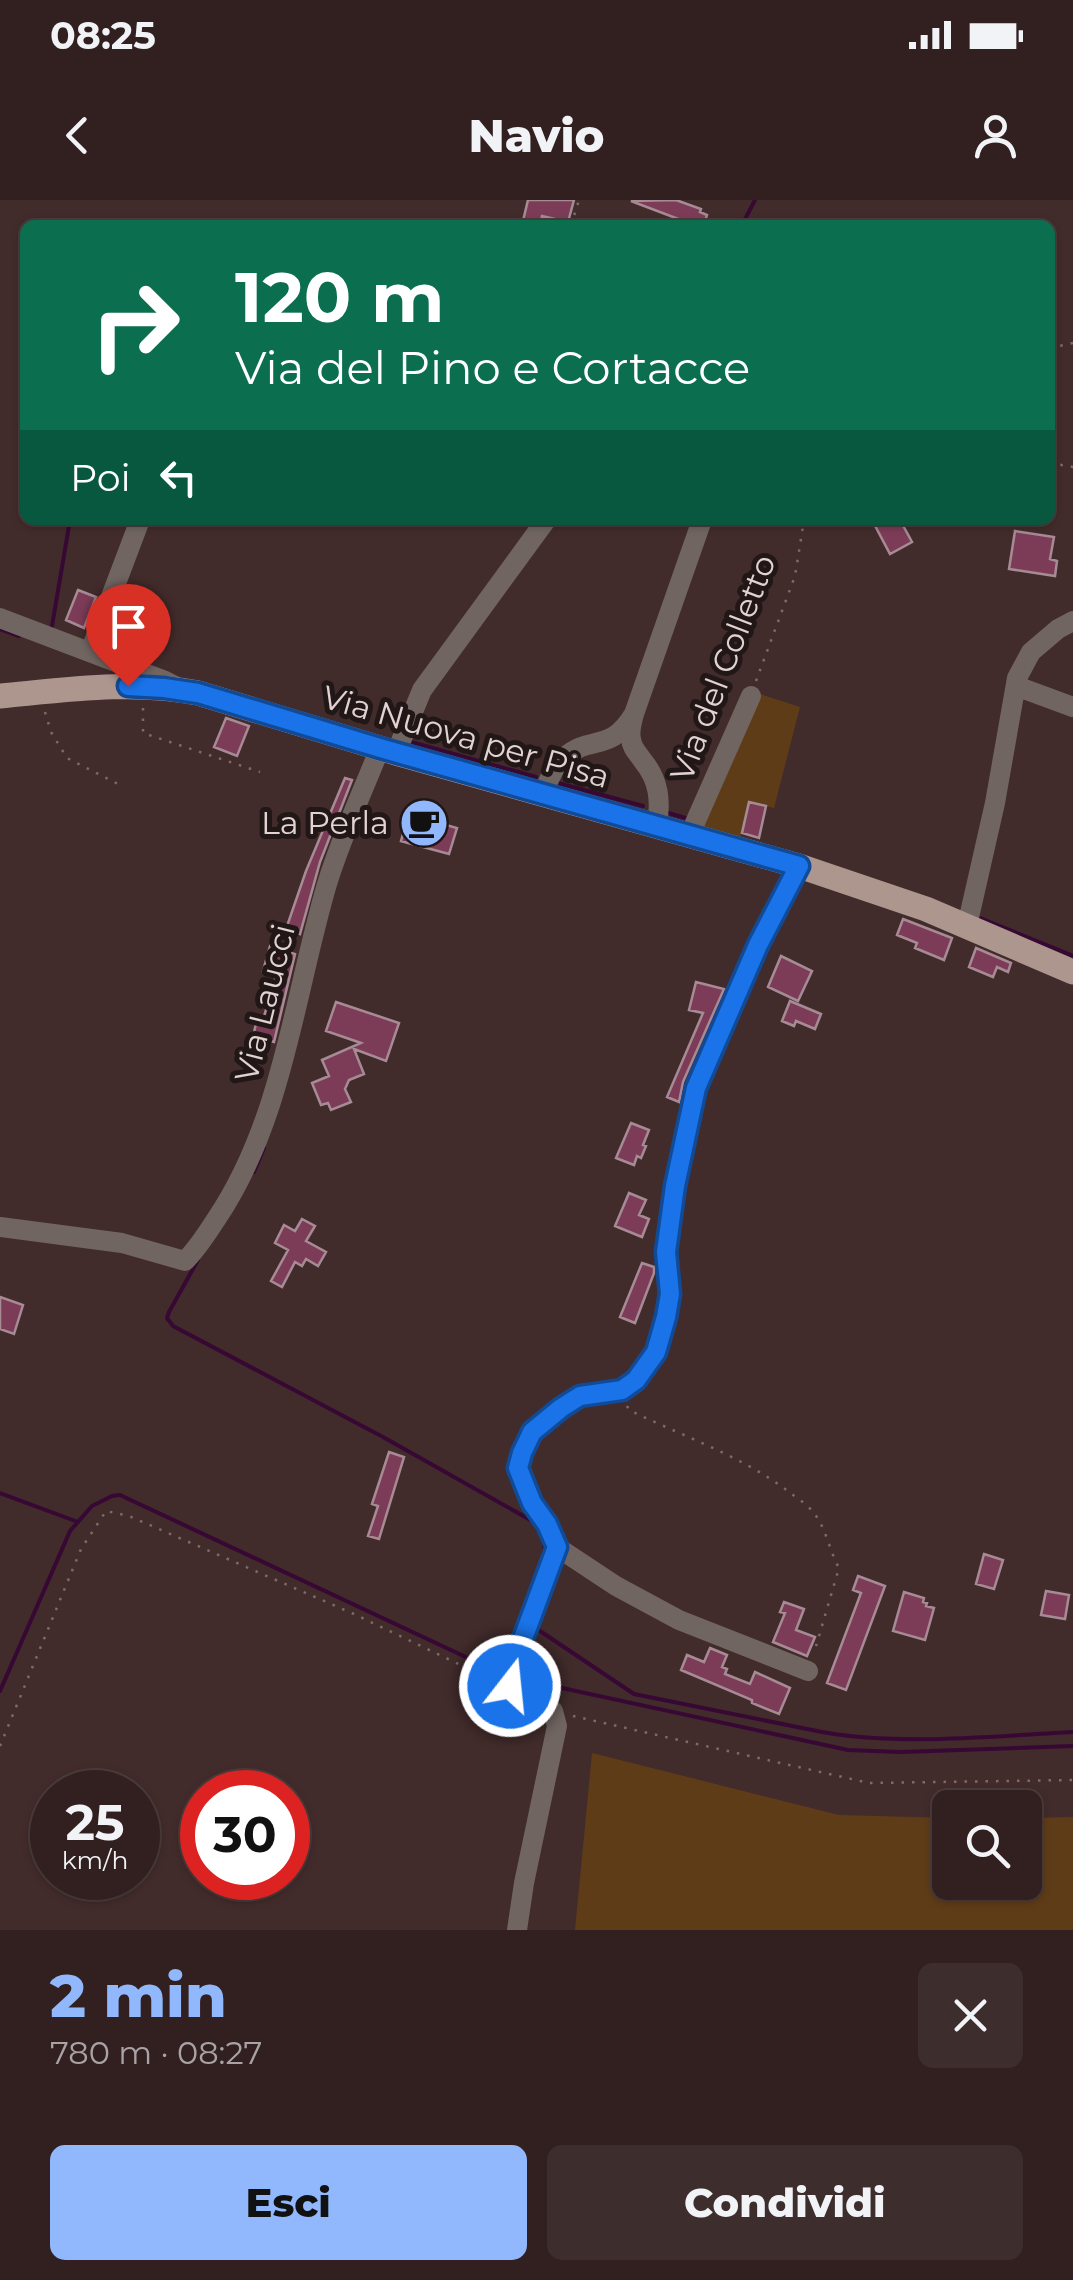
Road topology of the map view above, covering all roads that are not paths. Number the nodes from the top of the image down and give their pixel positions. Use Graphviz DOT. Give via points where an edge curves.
graph roads {
  1 [pos="138,525"];
  2 [pos="542,525"];
  3 [pos="700,525"];
  4 [pos="0,618"];
  5 [pos="1073,621"];
  6 [pos="90,652"];
  7 [pos="1016,686"];
  8 [pos="180,690"];
  9 [pos="0,696"];
  10 [pos="750,696"];
  11 [pos="1073,707"];
  12 [pos="634,714"];
  13 [pos="388,750"];
  14 [pos="543,793"];
  15 [pos="657,825"];
  16 [pos="690,834"];
  17 [pos="799,866"];
  18 [pos="967,926"];
  19 [pos="1073,972"];
  20 [pos="0,1227"];
  21 [pos="557,1547"];
  22 [pos="808,1671"];
  23 [pos="517,1930"];
  1 -- 6 [label="street"];
  2 -- 13 [label="street, Via Laucci" via="422,690"];
  3 -- 12 [label="street"];
  4 -- 6 [label="street"];
  5 -- 7 [label="street" via="1030,652"];
  6 -- 8 [label="street"];
  7 -- 11 [label="street"];
  7 -- 18 [label="street"];
  8 -- 9 [label="main road, Via Nuova per Pisa" via="142,686"];
  8 -- 13 [label="main road, Via Nuova per Pisa"];
  10 -- 16 [label="street, Via del Colletto"];
  12 -- 14 [label="street" via="615,737 569,753"];
  12 -- 15 [label="street" via="631,741 658,792"];
  13 -- 14 [label="main road, Via Nuova per Pisa"];
  13 -- 20 [label="street, Via Laucci" via="328,880 257,1144 195,1250 184,1261 122,1243"];
  14 -- 15 [label="main road, Via Nuova per Pisa"];
  15 -- 16 [label="main road, Via Nuova per Pisa"];
  16 -- 17 [label="main road, Via Nuova per Pisa"];
  17 -- 18 [label="main road, Via Nuova per Pisa"];
  17 -- 21 [label="street" via="696,1088 675,1186 666,1252 670,1294 656,1352 622,1390 580,1396 532,1432 522,1453 518,1468"];
  18 -- 19 [label="main road, Via Nuova per Pisa"];
  21 -- 22 [label="street" via="679,1620"];
  21 -- 23 [label="street" via="511,1682 552,1711 557,1726"];
}
